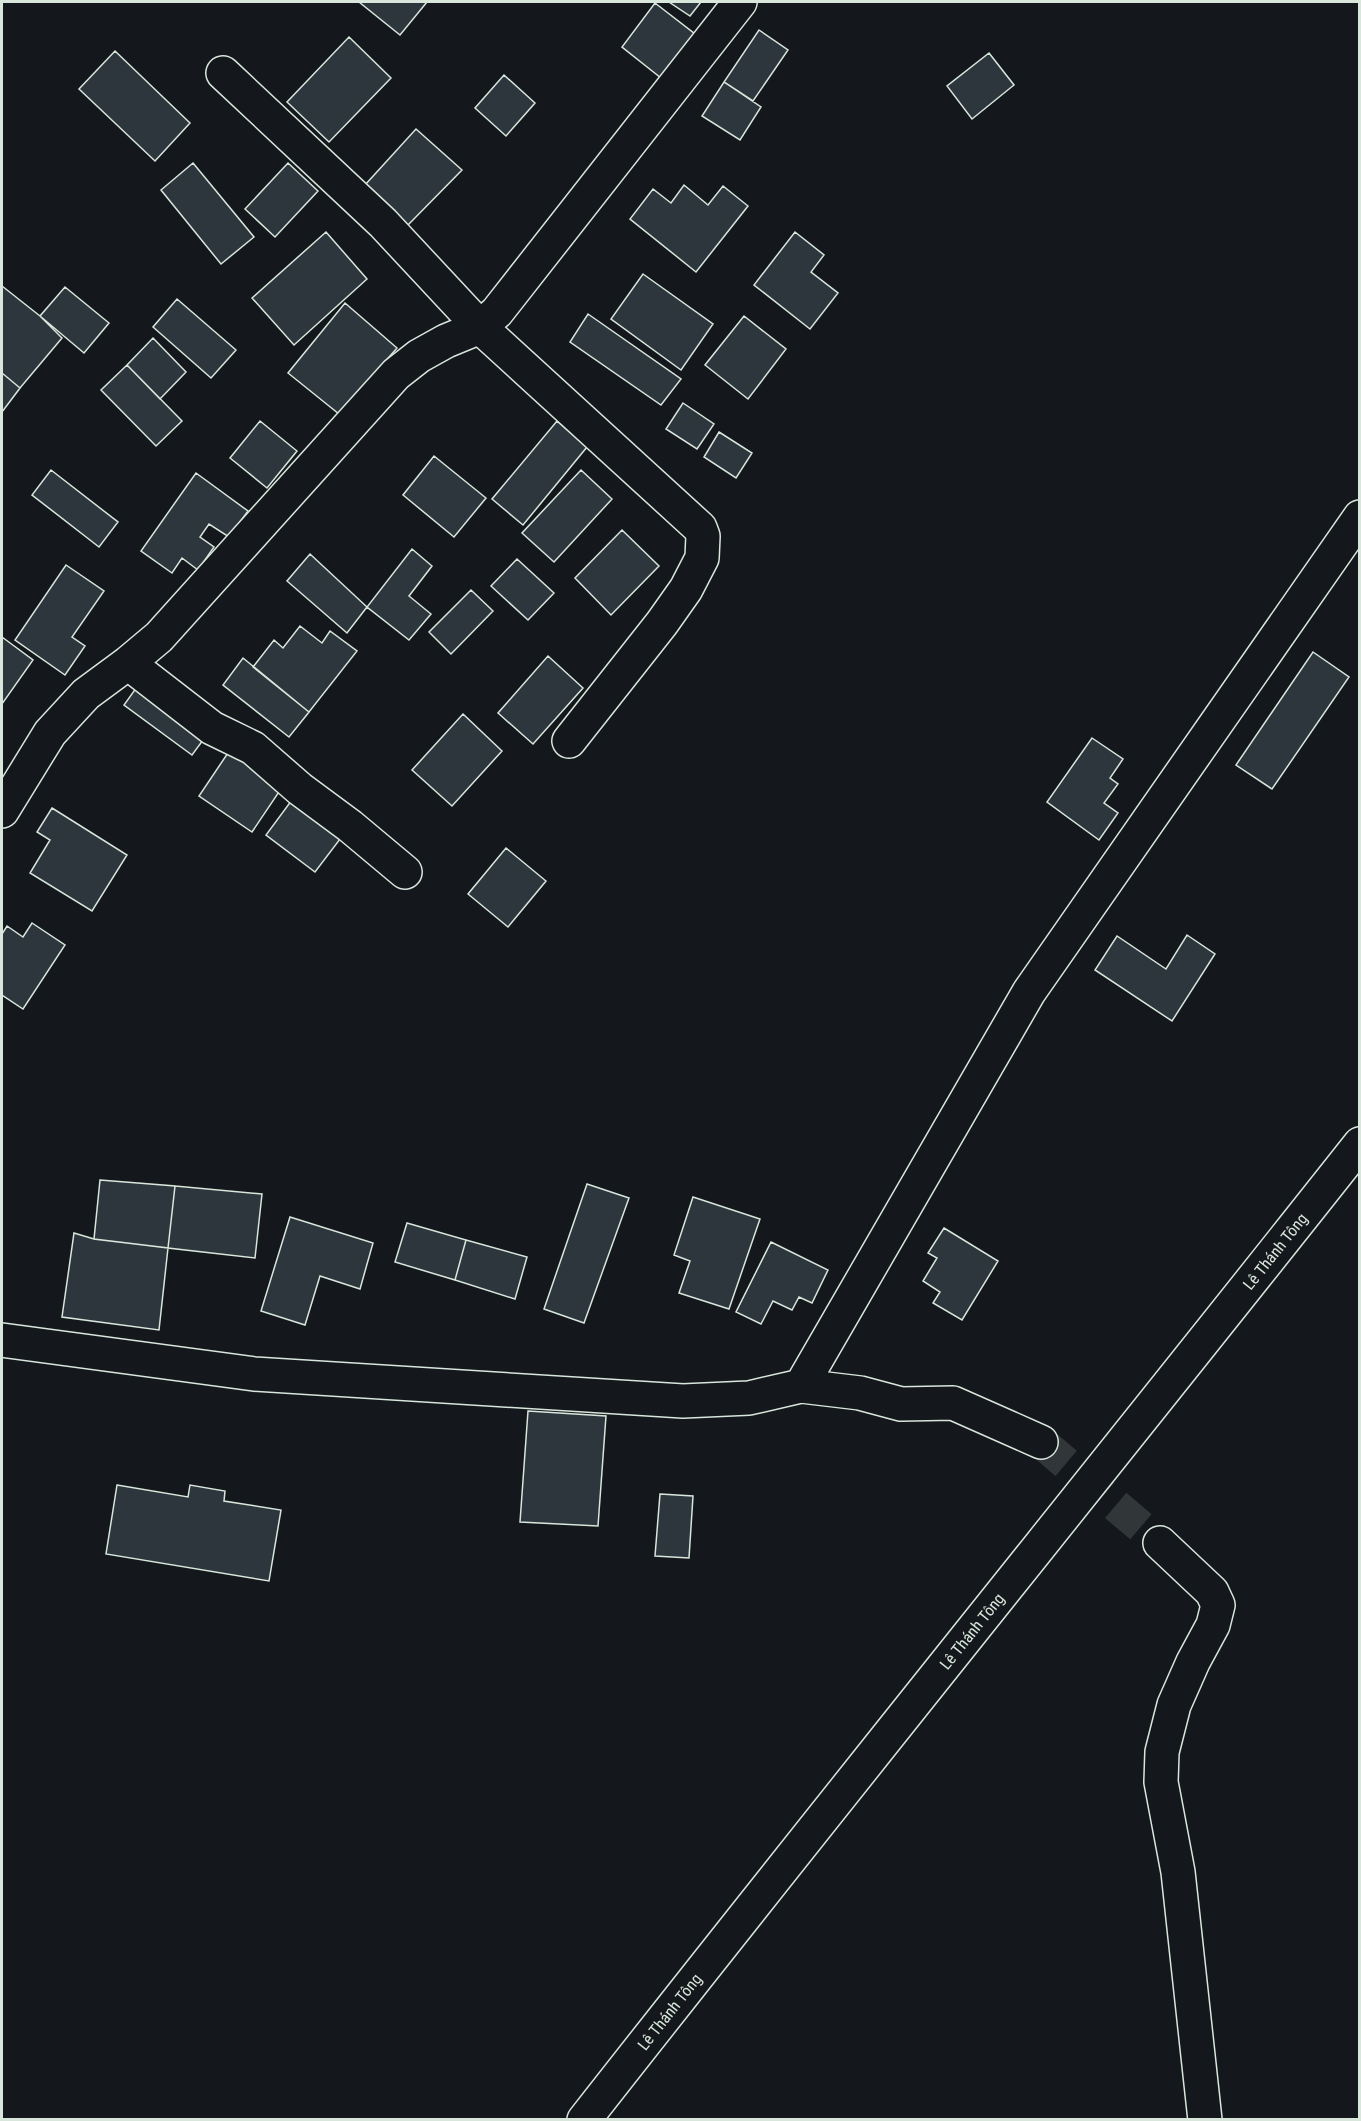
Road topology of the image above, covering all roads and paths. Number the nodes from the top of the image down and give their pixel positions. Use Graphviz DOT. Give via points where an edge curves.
graph roads {
  1 [pos="740,2"];
  2 [pos="223,73"];
  3 [pos="480,327"];
  4 [pos="1359,517"];
  5 [pos="128,663"];
  6 [pos="569,741"];
  7 [pos="2,811"];
  8 [pos="405,872"];
  9 [pos="1359,1144"];
  10 [pos="2,1340"];
  11 [pos="801,1386"];
  12 [pos="1041,1442"];
  13 [pos="1160,1543"];
  14 [pos="584,2120"];
  15 [pos="1205,2120"];
  1 -- 3 [label="main road" via="497,312"];
  2 -- 3 [label="main road" via="383,223"];
  3 -- 5 [label="main road" via="418,356 396,374 159,637"];
  3 -- 6 [label="main road" via="700,528 703,536 702,558 686,589"];
  4 -- 11 [label="main road" via="1029,992"];
  5 -- 7 [label="main road" via="86,694 50,733"];
  5 -- 8 [label="main road" via="212,728 253,748"];
  9 -- 14 [label="main road, Lê Thánh Tông"];
  10 -- 11 [label="main road" via="254,1374 683,1401 749,1398"];
  11 -- 12 [label="main road" via="860,1393 901,1404 953,1403"];
  13 -- 15 [label="main road" via="1212,1592 1218,1605 1213,1625 1174,1705 1162,1752 1161,1782 1178,1872"];
}
